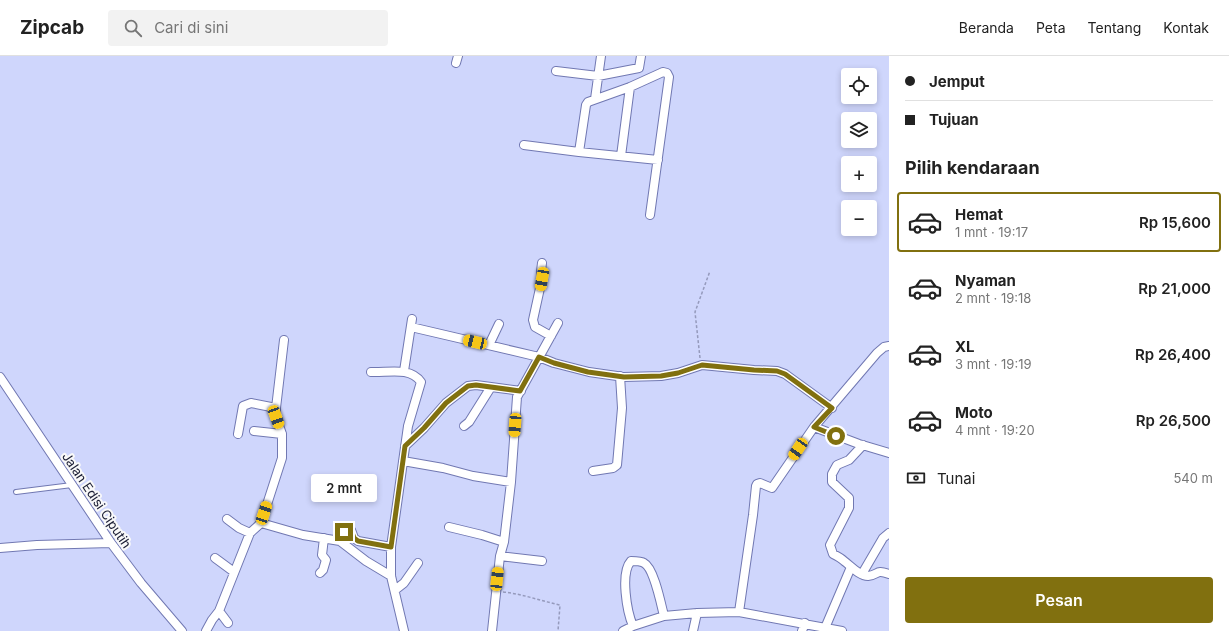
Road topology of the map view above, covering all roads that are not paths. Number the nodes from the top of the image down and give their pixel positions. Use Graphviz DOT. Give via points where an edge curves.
graph roads {
  1 [pos="601,56"];
  2 [pos="642,56"];
  3 [pos="556,71"];
  4 [pos="598,76"];
  5 [pos="630,86"];
  6 [pos="595,99"];
  7 [pos="524,145"];
  8 [pos="579,152"];
  9 [pos="621,156"];
  10 [pos="658,160"];
  11 [pos="650,215"];
  12 [pos="542,263"];
  13 [pos="558,323"];
  14 [pos="499,324"];
  15 [pos="551,336"];
  16 [pos="284,340"];
  17 [pos="489,346"];
  18 [pos="889,346"];
  19 [pos="539,357"];
  20 [pos="404,371"];
  21 [pos="371,372"];
  22 [pos="0,376"];
  23 [pos="620,376"];
  24 [pos="491,387"];
  25 [pos="520,391"];
  26 [pos="276,408"];
  27 [pos="832,408"];
  28 [pos="464,426"];
  29 [pos="814,427"];
  30 [pos="254,431"];
  31 [pos="238,434"];
  32 [pos="282,434"];
  33 [pos="863,445"];
  34 [pos="405,446"];
  35 [pos="889,453"];
  36 [pos="403,461"];
  37 [pos="593,471"];
  38 [pos="511,482"];
  39 [pos="73,485"];
  40 [pos="16,492"];
  41 [pos="227,519"];
  42 [pos="261,523"];
  43 [pos="449,527"];
  44 [pos="250,533"];
  45 [pos="324,538"];
  46 [pos="887,538"];
  47 [pos="340,541"];
  48 [pos="504,542"];
  49 [pos="111,543"];
  50 [pos="391,547"];
  51 [pos="0,548"];
  52 [pos="500,556"];
  53 [pos="214,558"];
  54 [pos="542,561"];
  55 [pos="418,563"];
  56 [pos="851,567"];
  57 [pos="234,572"];
  58 [pos="320,573"];
  59 [pos="862,574"];
  60 [pos="889,574"];
  61 [pos="391,576"];
  62 [pos="395,590"];
  63 [pos="219,611"];
  64 [pos="739,612"];
  65 [pos="697,613"];
  66 [pos="664,616"];
  67 [pos="228,623"];
  68 [pos="633,626"];
  69 [pos="804,627"];
  70 [pos="825,628"];
  71 [pos="179,630"];
  72 [pos="206,631"];
  73 [pos="404,631"];
  74 [pos="492,631"];
  75 [pos="623,631"];
  76 [pos="692,631"];
  77 [pos="842,631"];
  1 -- 4 [label="street"];
  2 -- 4 [label="street" via="639,68"];
  3 -- 4 [label="street"];
  4 -- 6 [label="street"];
  5 -- 6 [label="street"];
  5 -- 9 [label="street"];
  5 -- 10 [label="street" via="663,72 669,77"];
  6 -- 8 [label="street" via="586,105"];
  7 -- 8 [label="street"];
  8 -- 9 [label="street"];
  9 -- 10 [label="street"];
  10 -- 11 [label="street"];
  12 -- 15 [label="street" via="542,279 533,320 535,326"];
  13 -- 15 [label="street"];
  14 -- 17 [label="street"];
  15 -- 19 [label="street"];
  16 -- 26 [label="street"];
  17 -- 19 [label="street"];
  17 -- 20 [label="street" via="411,323"];
  18 -- 27 [label="street" via="877,352"];
  19 -- 23 [label="street" via="584,371"];
  19 -- 25 [label="street"];
  20 -- 21 [label="street"];
  20 -- 34 [label="street" via="421,382"];
  22 -- 39 [label="street, Jalan Edisi Ciputih"];
  23 -- 27 [label="street" via="661,376 702,365 777,371"];
  23 -- 37 [label="street" via="622,408 617,465"];
  24 -- 25 [label="street"];
  24 -- 28 [label="street"];
  24 -- 34 [label="street" via="468,386 446,403"];
  25 -- 38 [label="street" via="517,397"];
  26 -- 31 [label="street" via="251,403 243,406"];
  26 -- 32 [label="street" via="276,417"];
  27 -- 29 [label="street"];
  29 -- 33 [label="street"];
  29 -- 64 [label="street" via="772,488 760,483 756,486"];
  30 -- 32 [label="street"];
  32 -- 42 [label="street" via="280,465"];
  33 -- 35 [label="street"];
  33 -- 56 [label="street" via="849,460 837,465 831,478 849,498 849,508 830,545 833,554"];
  34 -- 36 [label="street"];
  36 -- 38 [label="street"];
  36 -- 50 [label="street"];
  38 -- 48 [label="street"];
  39 -- 40 [label="lane"];
  39 -- 49 [label="street, Jalan Edisi Ciputih"];
  41 -- 44 [label="street"];
  42 -- 44 [label="street"];
  42 -- 45 [label="street"];
  43 -- 48 [label="street"];
  44 -- 57 [label="street"];
  45 -- 47 [label="street"];
  45 -- 58 [label="street" via="322,555 326,560"];
  46 -- 59 [label="street"];
  47 -- 50 [label="street" via="344,532 349,529 358,541"];
  47 -- 61 [label="street"];
  48 -- 52 [label="street"];
  49 -- 51 [label="street"];
  49 -- 71 [label="street, Jalan Edisi Ciputih"];
  50 -- 61 [label="street"];
  52 -- 54 [label="street"];
  52 -- 74 [label="street"];
  53 -- 57 [label="street"];
  55 -- 62 [label="street" via="404,583"];
  56 -- 59 [label="street"];
  56 -- 70 [label="street"];
  57 -- 63 [label="street"];
  59 -- 60 [label="street" via="868,576 880,571"];
  61 -- 62 [label="street"];
  62 -- 73 [label="street"];
  63 -- 67 [label="street"];
  63 -- 72 [label="street"];
  64 -- 65 [label="street"];
  64 -- 69 [label="street"];
  65 -- 66 [label="street"];
  65 -- 76 [label="street"];
  66 -- 68 [label="street"];
  66 -- 68 [label="street" via="648,566 643,562 631,561 627,565 626,576 629,617"];
  68 -- 75 [label="street"];
  69 -- 70 [label="street"];
  70 -- 77 [label="street"];
}
